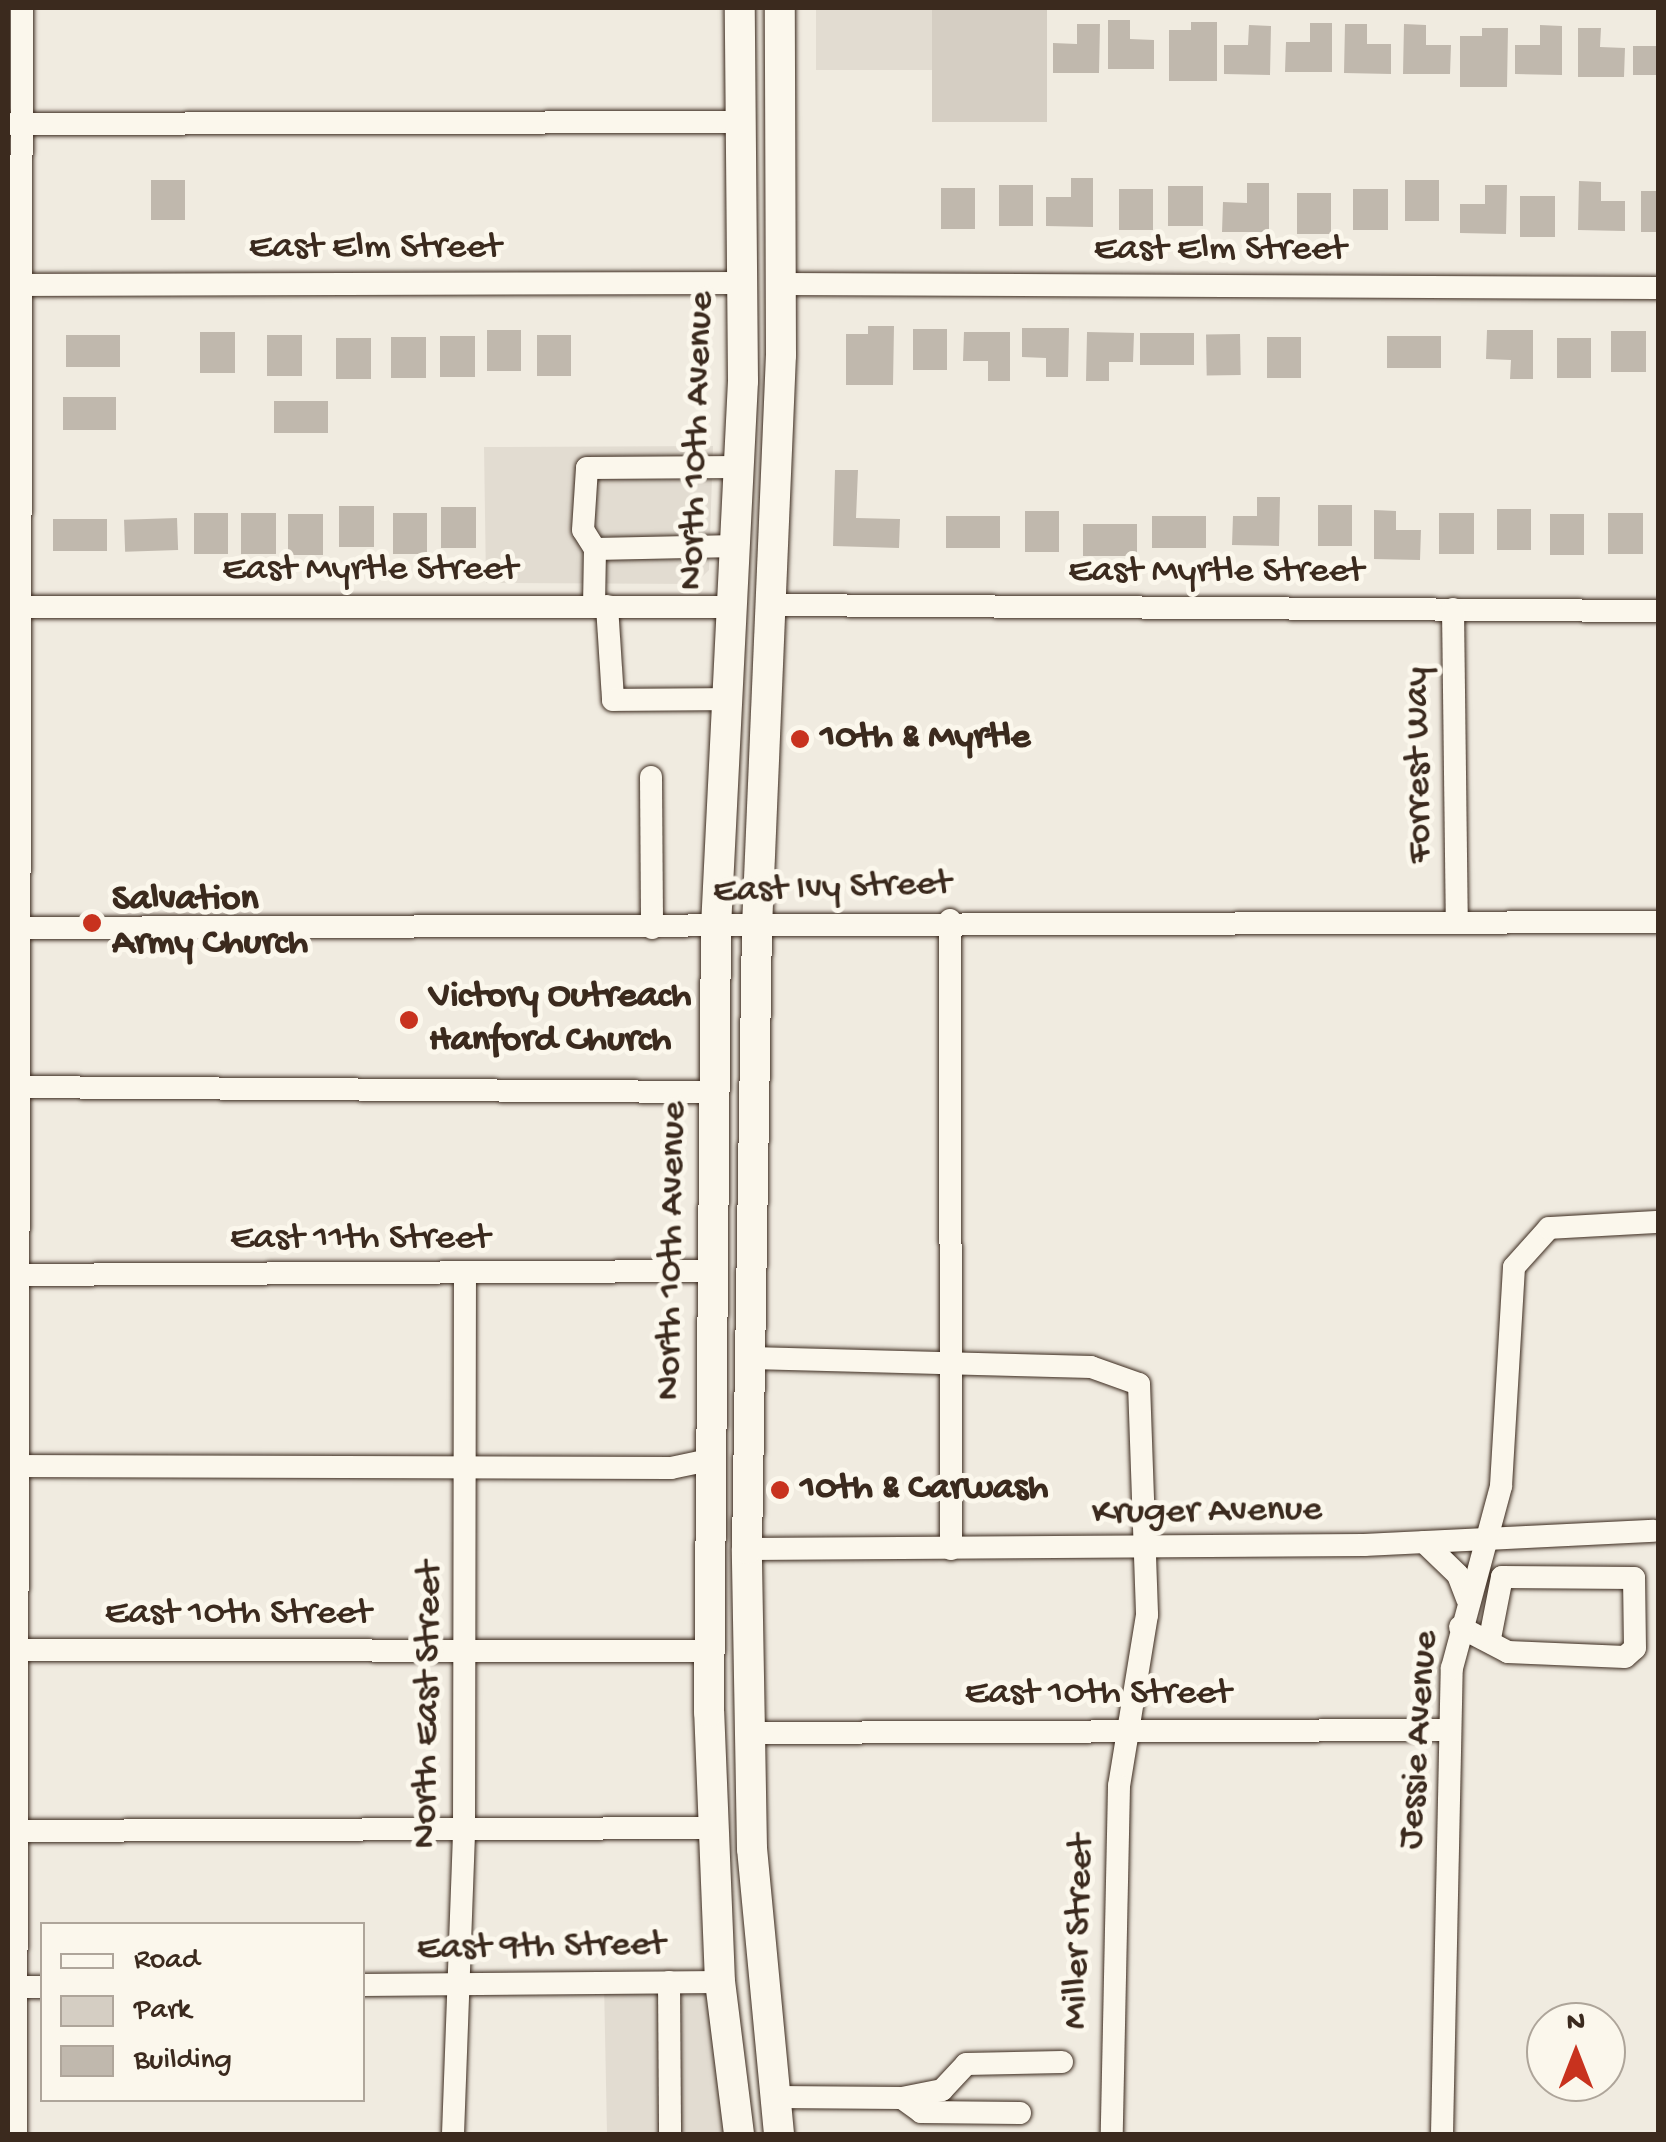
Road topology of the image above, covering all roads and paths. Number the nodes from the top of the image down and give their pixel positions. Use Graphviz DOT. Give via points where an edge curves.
graph roads {
  1 [pos="22,8"];
  2 [pos="740,8"];
  3 [pos="780,8"];
  4 [pos="742,122"];
  5 [pos="15,124"];
  6 [pos="742,283"];
  7 [pos="781,284"];
  8 [pos="15,285"];
  9 [pos="1658,288"];
  10 [pos="743,381"];
  11 [pos="741,467"];
  12 [pos="737,546"];
  13 [pos="595,549"];
  14 [pos="772,605"];
  15 [pos="600,606"];
  16 [pos="13,607"];
  17 [pos="734,607"];
  18 [pos="1454,609"];
  19 [pos="1658,611"];
  20 [pos="729,699"];
  21 [pos="764,772"];
  22 [pos="651,778"];
  23 [pos="950,920"];
  24 [pos="1456,920"];
  25 [pos="1658,922"];
  26 [pos="757,926"];
  27 [pos="716,927"];
  28 [pos="13,928"];
  29 [pos="652,928"];
  30 [pos="14,1087"];
  31 [pos="714,1092"];
  32 [pos="1658,1222"];
  33 [pos="713,1272"];
  34 [pos="14,1275"];
  35 [pos="465,1275"];
  36 [pos="752,1358"];
  37 [pos="950,1364"];
  38 [pos="712,1381"];
  39 [pos="710,1460"];
  40 [pos="465,1464"];
  41 [pos="13,1466"];
  42 [pos="1654,1531"];
  43 [pos="1488,1538"];
  44 [pos="1424,1542"];
  45 [pos="747,1549"];
  46 [pos="951,1549"];
  47 [pos="1145,1549"];
  48 [pos="1468,1599"];
  49 [pos="1460,1628"];
  50 [pos="1490,1638"];
  51 [pos="12,1650"];
  52 [pos="465,1650"];
  53 [pos="710,1651"];
  54 [pos="1448,1730"];
  55 [pos="1128,1731"];
  56 [pos="748,1733"];
  57 [pos="713,1828"];
  58 [pos="11,1831"];
  59 [pos="464,1833"];
  60 [pos="752,1849"];
  61 [pos="669,1982"];
  62 [pos="720,1982"];
  63 [pos="455,1984"];
  64 [pos="365,1985"];
  65 [pos="10,1987"];
  66 [pos="40,1987"];
  67 [pos="1062,2062"];
  68 [pos="776,2097"];
  69 [pos="902,2098"];
  70 [pos="1020,2112"];
  71 [pos="16,2134"];
  72 [pos="453,2134"];
  73 [pos="670,2134"];
  74 [pos="739,2134"];
  75 [pos="779,2134"];
  76 [pos="1112,2134"];
  77 [pos="1442,2134"];
  1 -- 5 [label="street"];
  2 -- 4 [label="main road, North 10th Avenue"];
  3 -- 7 [label="main road, North 10th Avenue"];
  4 -- 5 [label="street"];
  4 -- 6 [label="main road, North 10th Avenue"];
  5 -- 8 [label="street"];
  6 -- 8 [label="street, East Elm Street"];
  6 -- 10 [label="main road, North 10th Avenue"];
  7 -- 9 [label="street, East Elm Street"];
  7 -- 14 [label="main road, North 10th Avenue"];
  8 -- 16 [label="street"];
  10 -- 11 [label="main road, North 10th Avenue"];
  10 -- 14 [label="main road" via="760,466 756,584"];
  11 -- 12 [label="main road, North 10th Avenue"];
  11 -- 13 [label="street" via="587,468 583,530"];
  12 -- 13 [label="street"];
  12 -- 17 [label="main road, North 10th Avenue"];
  13 -- 15 [label="street"];
  14 -- 18 [label="street, East Myrtle Street"];
  14 -- 21 [label="main road, North 10th Avenue"];
  15 -- 16 [label="street, East Myrtle Street"];
  15 -- 17 [label="street, East Myrtle Street"];
  15 -- 20 [label="street" via="613,700"];
  16 -- 28 [label="street"];
  17 -- 20 [label="main road, North 10th Avenue"];
  17 -- 21 [label="main road" via="753,633 751,717"];
  18 -- 19 [label="street, East Myrtle Street"];
  18 -- 24 [label="street, Forrest Way"];
  20 -- 27 [label="main road, North 10th Avenue"];
  21 -- 26 [label="main road, North 10th Avenue"];
  22 -- 29 [label="street"];
  23 -- 24 [label="street, East Ivy Street"];
  23 -- 26 [label="street, East Ivy Street"];
  23 -- 37 [label="street"];
  24 -- 25 [label="street, East Ivy Street"];
  26 -- 27 [label="street, East Ivy Street"];
  26 -- 36 [label="main road, North 10th Avenue"];
  27 -- 29 [label="street, East Ivy Street"];
  27 -- 31 [label="main road, North 10th Avenue"];
  28 -- 29 [label="street, East Ivy Street"];
  28 -- 30 [label="street"];
  30 -- 31 [label="street"];
  30 -- 34 [label="street"];
  31 -- 33 [label="main road, North 10th Avenue"];
  32 -- 43 [label="street, Jessie Avenue" via="1568,1223 1530,1242 1514,1267 1507,1434"];
  33 -- 35 [label="street, East 11th Street"];
  33 -- 38 [label="main road, North 10th Avenue"];
  34 -- 35 [label="street, East 11th Street"];
  34 -- 41 [label="street"];
  35 -- 40 [label="street, North East Street"];
  36 -- 37 [label="street"];
  36 -- 45 [label="main road, North 10th Avenue"];
  37 -- 46 [label="street"];
  37 -- 47 [label="street, Miller Street" via="1092,1367 1134,1378 1144,1400"];
  38 -- 39 [label="main road, North 10th Avenue"];
  38 -- 45 [label="main road" via="728,1430 730,1524"];
  39 -- 40 [label="street" via="671,1468"];
  39 -- 53 [label="main road, North 10th Avenue"];
  40 -- 41 [label="street"];
  40 -- 52 [label="street, North East Street"];
  41 -- 51 [label="street"];
  42 -- 43 [label="street, Kruger Avenue"];
  43 -- 44 [label="street, Kruger Avenue"];
  43 -- 48 [label="street, Jessie Avenue"];
  44 -- 47 [label="street, Kruger Avenue"];
  44 -- 48 [label="street" via="1458,1574"];
  45 -- 46 [label="street, Kruger Avenue"];
  45 -- 56 [label="main road, North 10th Avenue"];
  46 -- 47 [label="street, Kruger Avenue"];
  47 -- 55 [label="street, Miller Street" via="1145,1660"];
  48 -- 49 [label="street, Jessie Avenue"];
  49 -- 50 [label="street"];
  49 -- 54 [label="street, Jessie Avenue"];
  50 -- 50 [label="street" via="1508,1652 1625,1657 1636,1648 1634,1578 1502,1577"];
  51 -- 52 [label="street, East 10th Street"];
  51 -- 58 [label="street"];
  52 -- 53 [label="street, East 10th Street"];
  52 -- 59 [label="street, North East Street"];
  53 -- 57 [label="main road, North 10th Avenue"];
  53 -- 60 [label="main road" via="728,1673 731,1776"];
  54 -- 55 [label="street, East 10th Street"];
  54 -- 77 [label="street, Jessie Avenue"];
  55 -- 56 [label="street, East 10th Street"];
  55 -- 76 [label="street, Miller Street"];
  56 -- 60 [label="main road, North 10th Avenue"];
  57 -- 59 [label="street"];
  57 -- 62 [label="main road, North 10th Avenue"];
  58 -- 59 [label="street"];
  58 -- 65 [label="street"];
  59 -- 63 [label="street, North East Street"];
  60 -- 68 [label="main road, North 10th Avenue"];
  61 -- 62 [label="street, East 9th Street"];
  61 -- 63 [label="street, East 9th Street"];
  61 -- 73 [label="street"];
  62 -- 74 [label="main road, North 10th Avenue"];
  63 -- 64 [label="street, East 9th Street"];
  63 -- 72 [label="street, North East Street"];
  65 -- 66 [label="street"];
  65 -- 71 [label="street"];
  67 -- 69 [label="street" via="966,2064 942,2090"];
  68 -- 69 [label="street"];
  68 -- 75 [label="main road, North 10th Avenue"];
  69 -- 70 [label="street" via="921,2112"];
}
